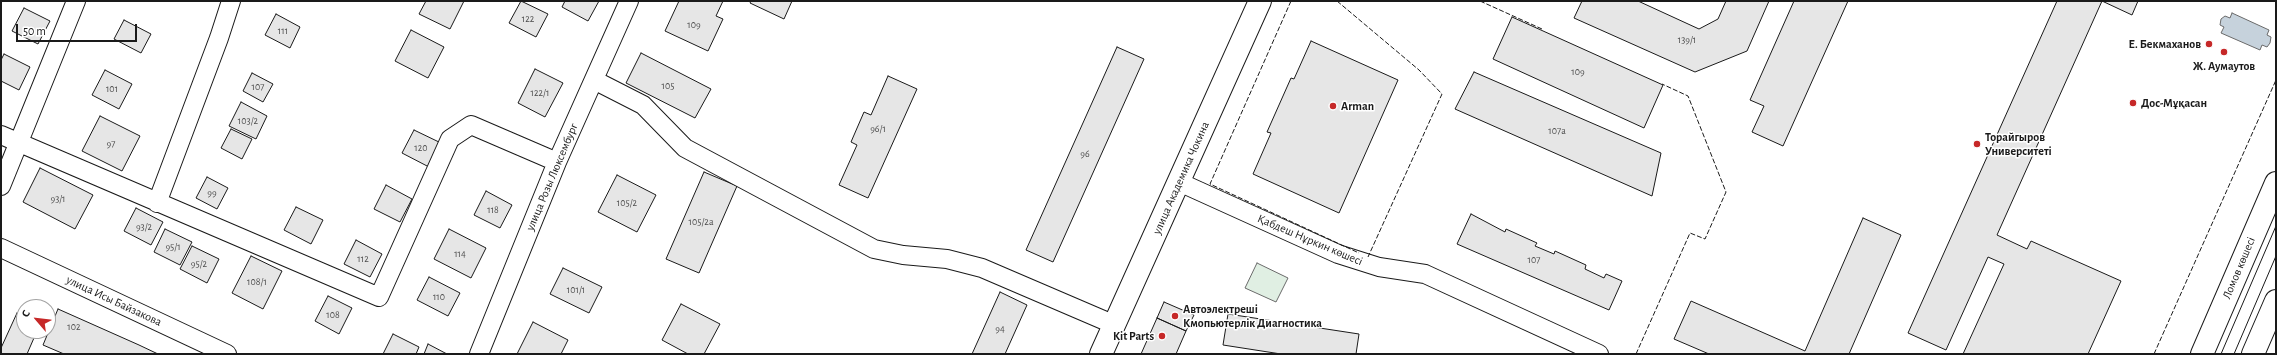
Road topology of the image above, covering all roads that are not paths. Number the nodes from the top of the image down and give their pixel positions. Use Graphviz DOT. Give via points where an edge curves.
graph roads {
  1 [pos="76,1"];
  2 [pos="231,1"];
  3 [pos="629,1"];
  4 [pos="1260,1"];
  5 [pos="594,80"];
  6 [pos="1,135"];
  7 [pos="18,144"];
  8 [pos="556,162"];
  9 [pos="1179,182"];
  10 [pos="2276,183"];
  11 [pos="1,186"];
  12 [pos="157,203"];
  13 [pos="1,248"];
  14 [pos="2276,301"];
  15 [pos="1115,325"];
  16 [pos="227,354"];
  17 [pos="479,354"];
  18 [pos="1101,354"];
  19 [pos="1599,354"];
  20 [pos="2202,354"];
  21 [pos="2253,354"];
  1 -- 7 [label="street"];
  2 -- 12 [label="street"];
  3 -- 5 [label="street, улица Розы Люксембург"];
  4 -- 9 [label="main road, улица Академика Чокина"];
  5 -- 8 [label="street, улица Розы Люксембург"];
  5 -- 15 [label="street" via="643,105 685,148 874,249 903,255 947,259 982,268"];
  6 -- 7 [label="street"];
  7 -- 11 [label="street"];
  7 -- 12 [label="street"];
  8 -- 12 [label="street" via="471,125 450,139 379,297"];
  8 -- 17 [label="street, улица Розы Люксембург"];
  9 -- 15 [label="main road, улица Академика Чокина"];
  9 -- 19 [label="street, Қабдеш Нұркин көшесі" via="1338,254 1379,267 1425,274"];
  10 -- 20 [label="main road, Ломов көшесі"];
  13 -- 16 [label="street, улица Исы Байзакова"];
  14 -- 21 [label="main road"];
  15 -- 18 [label="main road, улица Академика Чокина"];
}
